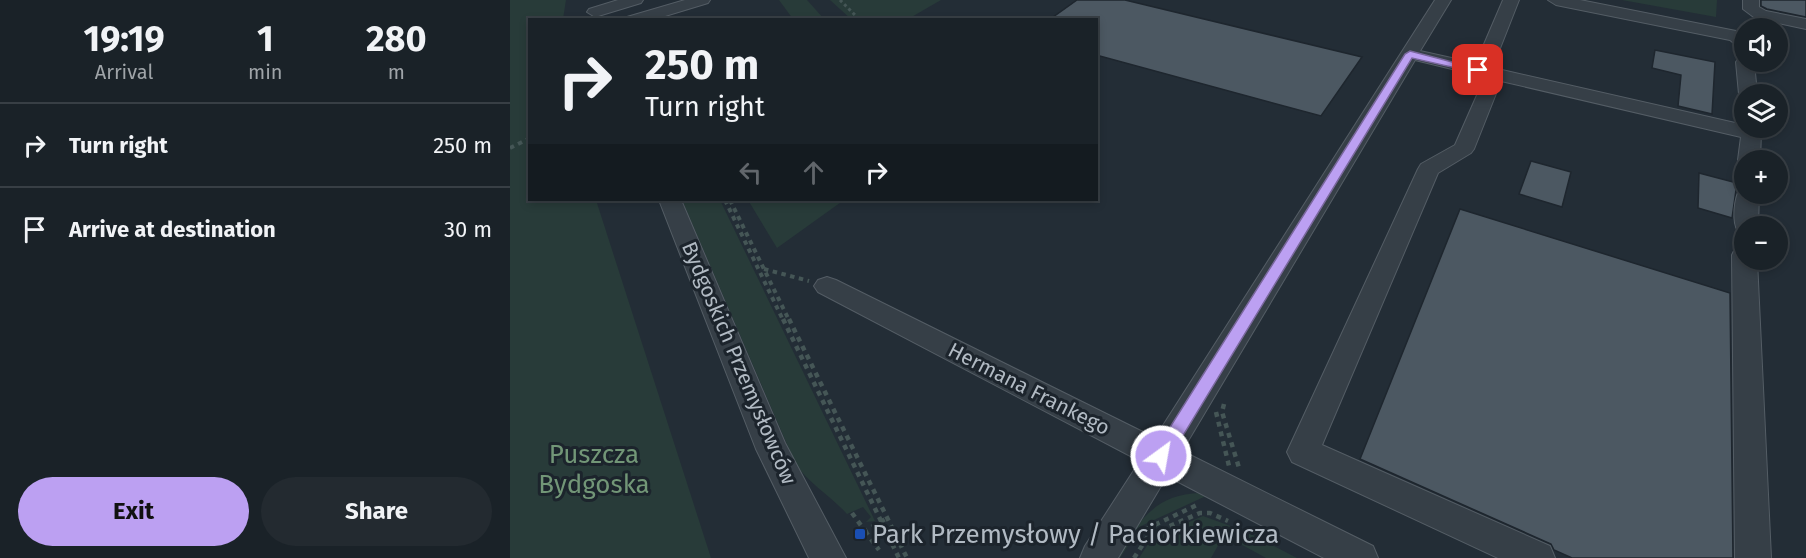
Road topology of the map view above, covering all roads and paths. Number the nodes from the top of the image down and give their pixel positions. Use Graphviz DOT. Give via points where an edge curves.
graph roads {
  1 [pos="635,0"];
  2 [pos="702,0"];
  3 [pos="840,0"];
  4 [pos="1443,0"];
  5 [pos="1509,0"];
  6 [pos="1556,0"];
  7 [pos="1751,0"];
  8 [pos="595,13"];
  9 [pos="640,18"];
  10 [pos="858,18"];
  11 [pos="1806,24"];
  12 [pos="1734,36"];
  13 [pos="1410,54"];
  14 [pos="1496,74"];
  15 [pos="1734,126"];
  16 [pos="528,139"];
  17 [pos="510,148"];
  18 [pos="670,201"];
  19 [pos="725,201"];
  20 [pos="730,201"];
  21 [pos="764,269"];
  22 [pos="1744,270"];
  23 [pos="827,286"];
  24 [pos="1230,394"];
  25 [pos="1161,456"];
  26 [pos="1222,503"];
  27 [pos="852,513"];
  28 [pos="887,518"];
  29 [pos="881,522"];
  30 [pos="1233,523"];
  31 [pos="865,531"];
  32 [pos="879,550"];
  33 [pos="828,558"];
  34 [pos="899,558"];
  35 [pos="907,558"];
  36 [pos="1098,558"];
  37 [pos="1134,558"];
  38 [pos="1360,558"];
  39 [pos="1537,558"];
  40 [pos="1753,558"];
  1 -- 8 [label="street"];
  2 -- 9 [label="street"];
  3 -- 10 [label="path"];
  4 -- 13 [label="street"];
  5 -- 14 [label="street" via="1488,56"];
  6 -- 12 [label="street"];
  7 -- 11 [label="street" via="1751,9 1761,15"];
  13 -- 14 [label="street"];
  13 -- 25 [label="street"];
  14 -- 15 [label="street"];
  14 -- 39 [label="street" via="1464,149 1429,169 1303,452"];
  16 -- 17 [label="path"];
  18 -- 33 [label="street, Bydgoskich Przemysłowców" via="772,449"];
  19 -- 29 [label="path"];
  20 -- 21 [label="path"];
  21 -- 23 [label="path"];
  21 -- 28 [label="path"];
  22 -- 40 [label="street"];
  23 -- 25 [label="street, Hermana Frankego"];
  24 -- 26 [label="path" via="1222,412 1241,472"];
  25 -- 26 [label="street, Hermana Frankego"];
  25 -- 36 [label="street"];
  26 -- 30 [label="path"];
  26 -- 37 [label="path" via="1154,532 1143,541"];
  26 -- 38 [label="street, Hermana Frankego"];
  27 -- 31 [label="path"];
  28 -- 29 [label="path"];
  28 -- 35 [label="path"];
  29 -- 31 [label="path"];
  29 -- 34 [label="path"];
  31 -- 32 [label="path"];
}
